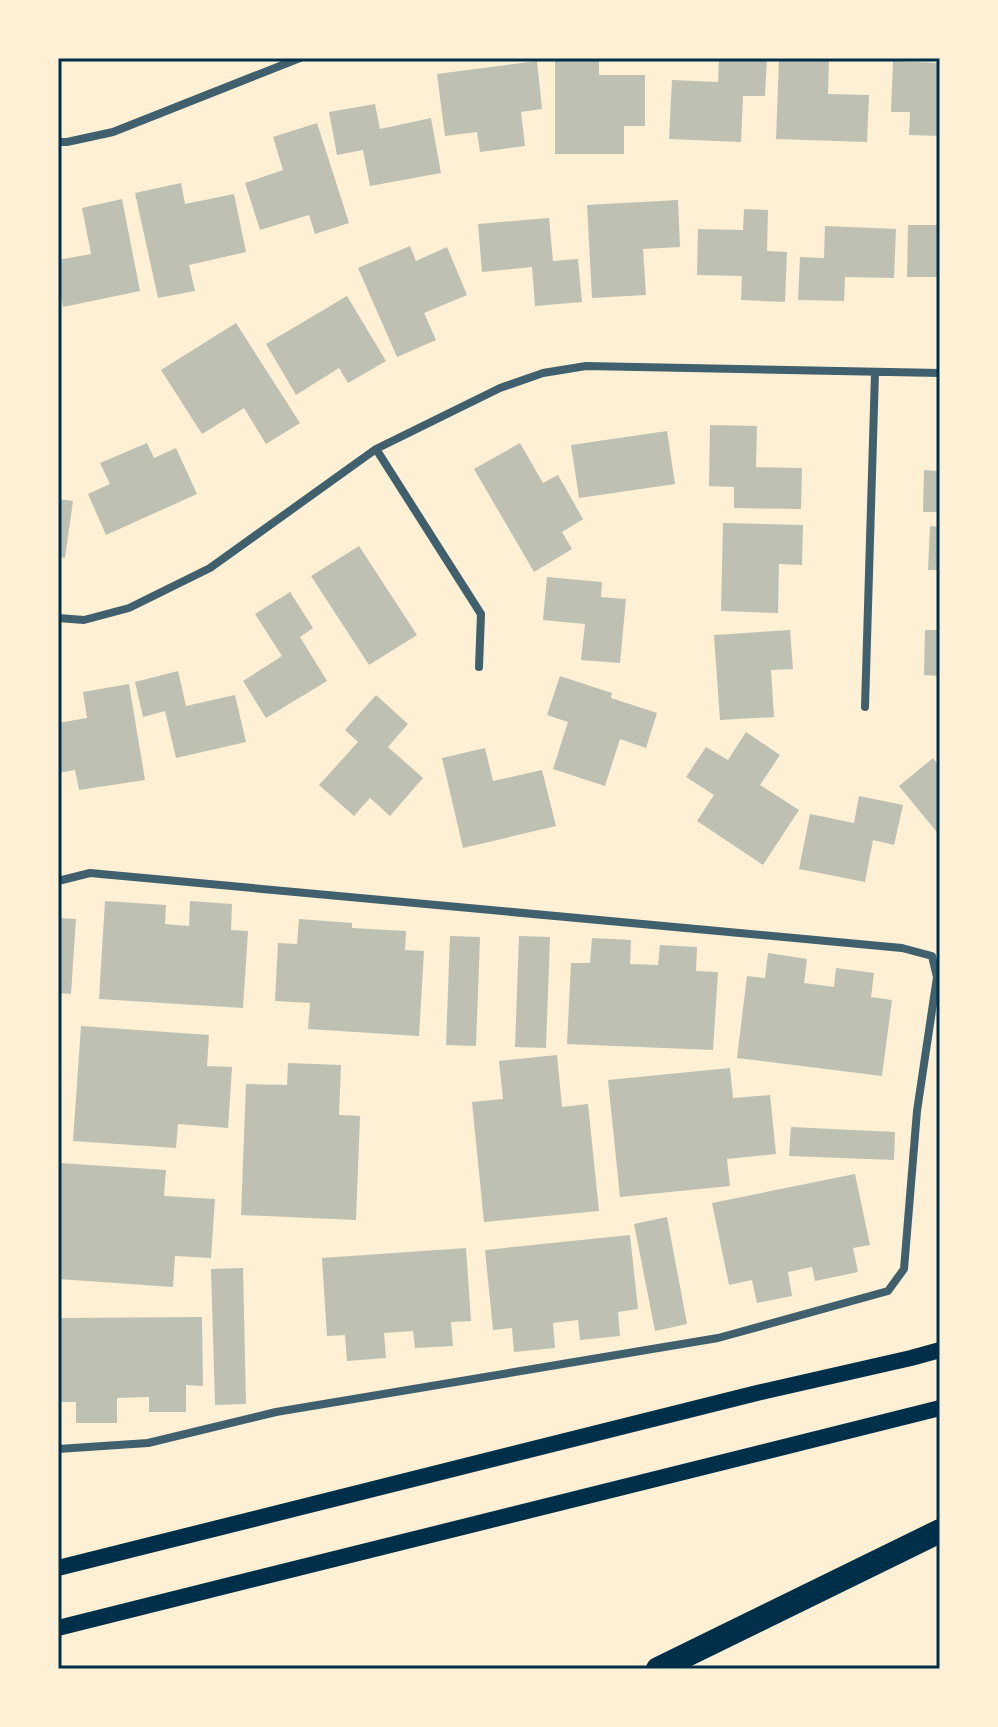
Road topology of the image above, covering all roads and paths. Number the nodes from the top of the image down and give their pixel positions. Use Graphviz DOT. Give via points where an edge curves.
graph roads {
  1 [pos="300,58"];
  2 [pos="58,142"];
  3 [pos="875,373"];
  4 [pos="940,373"];
  5 [pos="376,449"];
  6 [pos="58,618"];
  7 [pos="479,667"];
  8 [pos="865,707"];
  9 [pos="58,881"];
  10 [pos="940,1350"];
  11 [pos="940,1408"];
  12 [pos="58,1449"];
  13 [pos="940,1531"];
  14 [pos="58,1568"];
  15 [pos="58,1628"];
  16 [pos="658,1669"];
  1 -- 2 [label="street" via="113,132"];
  3 -- 4 [label="street"];
  3 -- 5 [label="street" via="586,366 500,388"];
  3 -- 8 [label="street"];
  5 -- 6 [label="street" via="210,568 129,608 84,620"];
  5 -- 7 [label="street" via="481,614"];
  9 -- 12 [label="street" via="90,873 902,948 932,956 937,977 917,1111 904,1269 888,1291 718,1338 276,1412 148,1443"];
  10 -- 14 [label="main road"];
  11 -- 15 [label="main road"];
  13 -- 16 [label="highway"];
}
